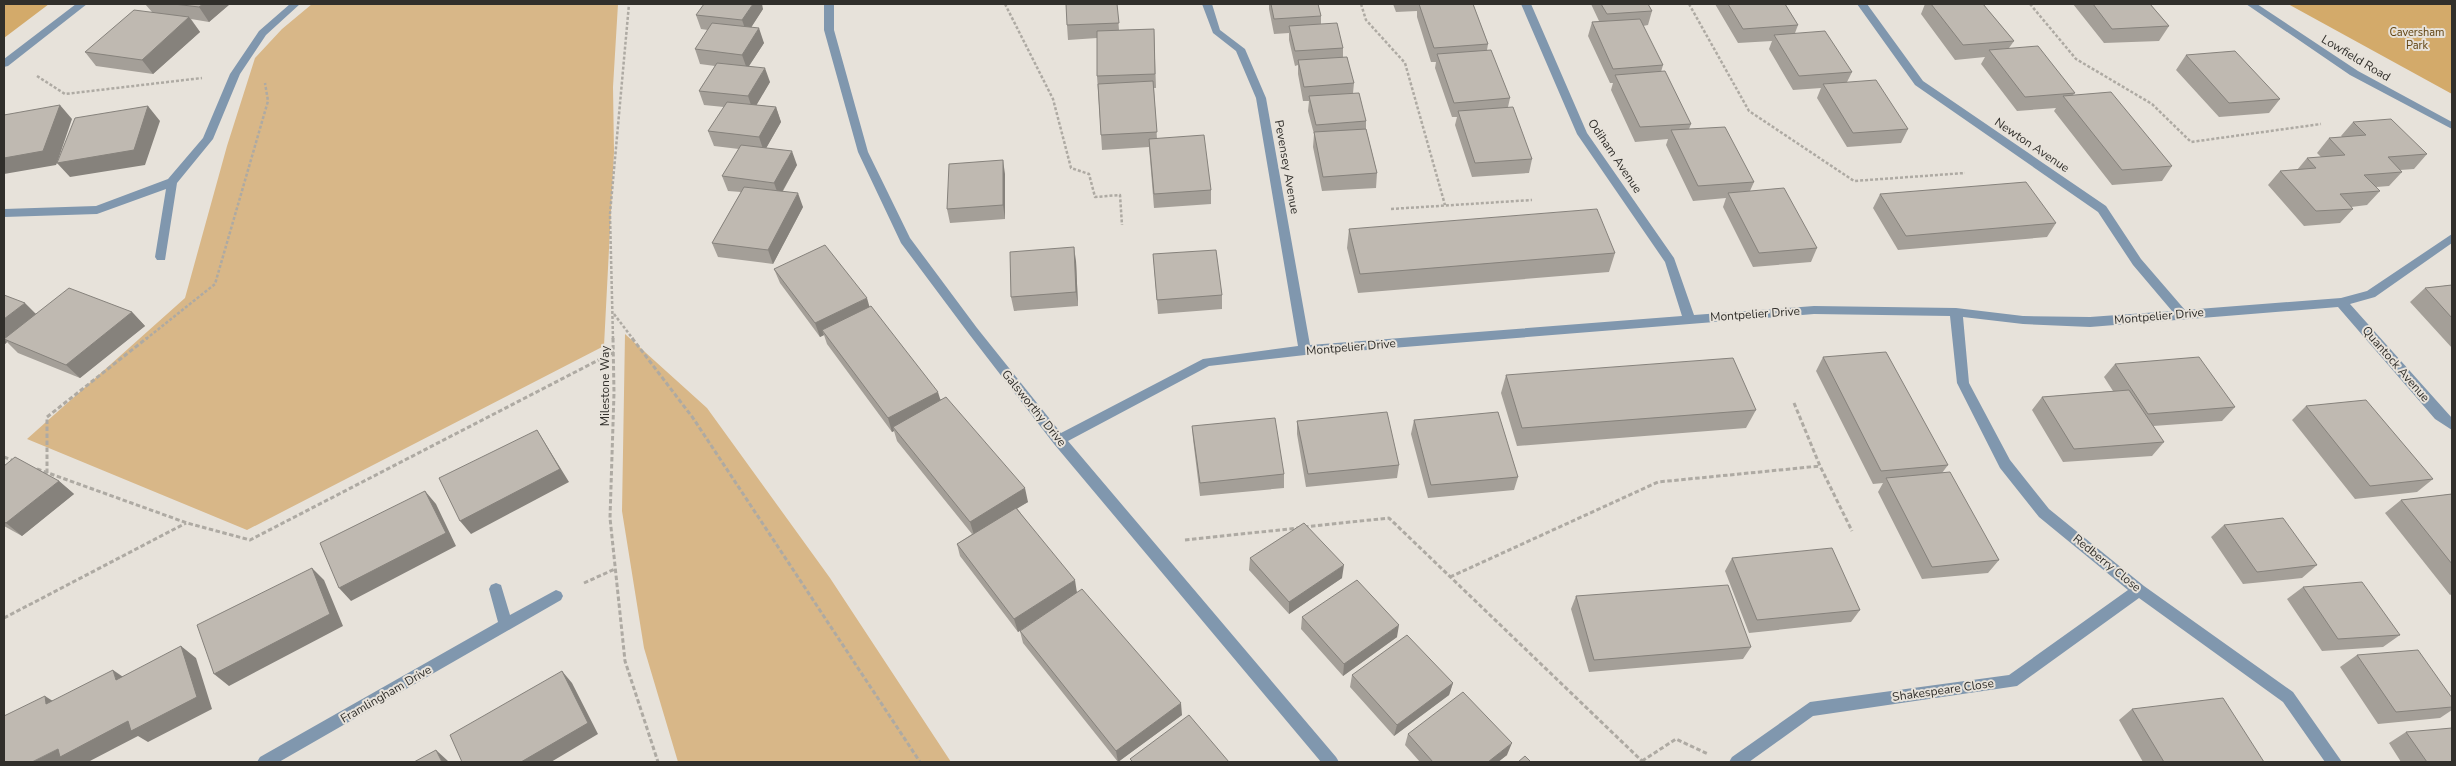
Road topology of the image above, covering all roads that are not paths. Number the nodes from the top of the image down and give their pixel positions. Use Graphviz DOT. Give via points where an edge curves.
graph roads {
  1 [pos="82,4"];
  2 [pos="295,4"];
  3 [pos="829,4"];
  4 [pos="1207,4"];
  5 [pos="1526,4"];
  6 [pos="1862,4"];
  7 [pos="2251,4"];
  8 [pos="4,64"];
  9 [pos="2452,126"];
  10 [pos="172,182"];
  11 [pos="4,214"];
  12 [pos="2452,238"];
  13 [pos="161,257"];
  14 [pos="2341,302"];
  15 [pos="1956,312"];
  16 [pos="2182,314"];
  17 [pos="1689,319"];
  18 [pos="1305,350"];
  19 [pos="2452,425"];
  20 [pos="1059,440"];
  21 [pos="496,589"];
  22 [pos="2139,590"];
  23 [pos="556,596"];
  24 [pos="506,625"];
  25 [pos="265,762"];
  26 [pos="1331,762"];
  27 [pos="1737,762"];
  28 [pos="2334,762"];
  1 -- 8 [label="street"];
  2 -- 10 [label="street" via="262,33 235,74 208,139"];
  3 -- 20 [label="street, Galsworthy Drive" via="829,30 863,152 905,240"];
  4 -- 18 [label="street, Pevensey Avenue" via="1216,31 1240,49 1261,98"];
  5 -- 17 [label="street, Odiham Avenue" via="1582,134 1670,261"];
  6 -- 16 [label="street, Newton Avenue" via="1919,83 2102,209 2137,262"];
  7 -- 9 [label="street, Lowfield Road" via="2354,73"];
  10 -- 11 [label="street" via="97,210"];
  10 -- 13 [label="street"];
  12 -- 14 [label="street, Montpelier Drive" via="2371,294"];
  14 -- 16 [label="street, Montpelier Drive"];
  14 -- 19 [label="street, Quantock Avenue" via="2440,416"];
  15 -- 16 [label="street, Montpelier Drive" via="2023,320 2090,322"];
  15 -- 17 [label="street, Montpelier Drive" via="1814,310"];
  15 -- 22 [label="street, Redberry Close" via="1963,383 2004,464 2044,513"];
  17 -- 18 [label="street, Montpelier Drive"];
  18 -- 20 [label="street, Montpelier Drive" via="1207,362"];
  20 -- 26 [label="street, Galsworthy Drive"];
  21 -- 24 [label="street"];
  22 -- 27 [label="street, Shakespeare Close" via="2012,680 1810,709"];
  22 -- 28 [label="street, Redberry Close" via="2288,696"];
  23 -- 24 [label="street, Framlingham Drive"];
  24 -- 25 [label="street, Framlingham Drive"];
}
